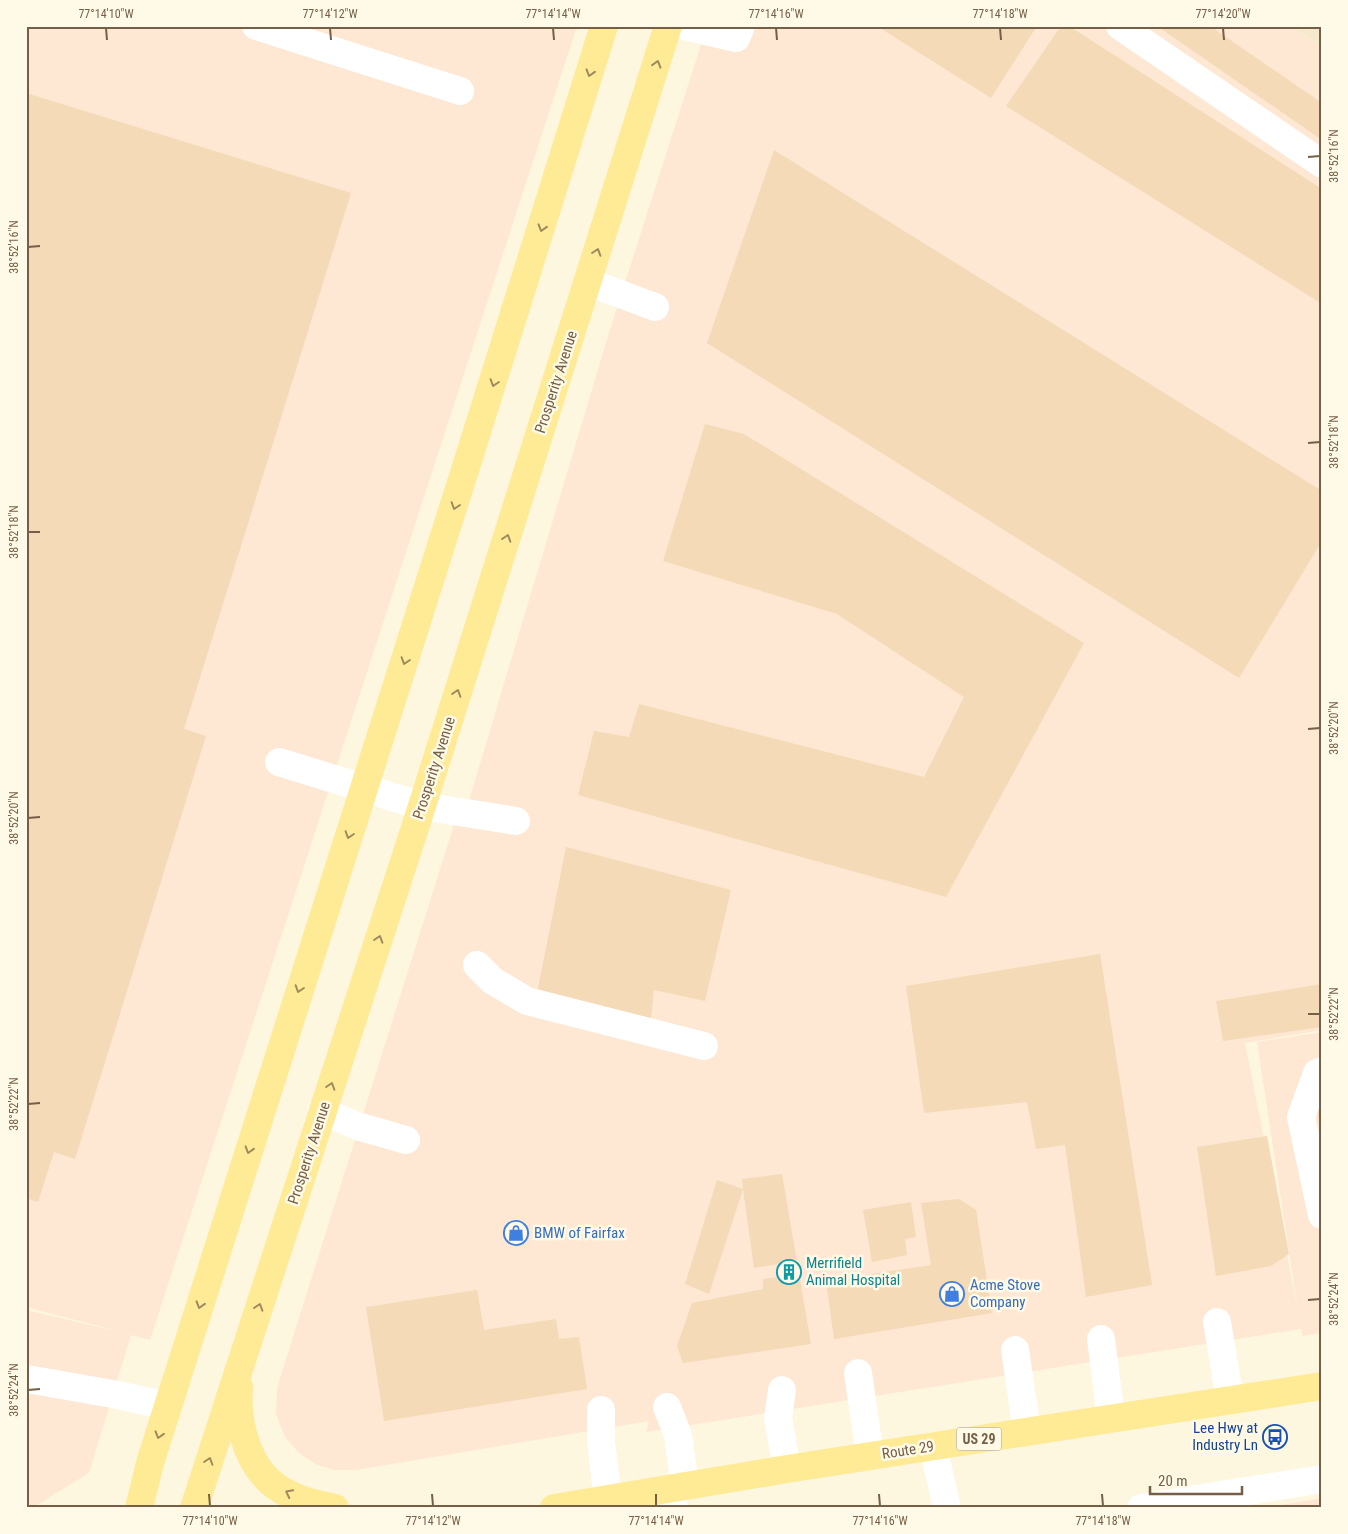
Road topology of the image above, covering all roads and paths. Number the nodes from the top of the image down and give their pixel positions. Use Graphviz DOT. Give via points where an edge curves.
graph roads {
  1 [pos="256,26"];
  2 [pos="604,26"];
  3 [pos="668,26"];
  4 [pos="685,26"];
  5 [pos="741,26"];
  6 [pos="1120,26"];
  7 [pos="460,91"];
  8 [pos="1322,164"];
  9 [pos="588,282"];
  10 [pos="655,307"];
  11 [pos="279,762"];
  12 [pos="364,788"];
  13 [pos="422,806"];
  14 [pos="516,822"];
  15 [pos="477,965"];
  16 [pos="704,1046"];
  17 [pos="1322,1071"];
  18 [pos="322,1111"];
  19 [pos="406,1140"];
  20 [pos="1322,1215"];
  21 [pos="1217,1322"];
  22 [pos="1101,1339"];
  23 [pos="247,1345"];
  24 [pos="1015,1350"];
  25 [pos="858,1373"];
  26 [pos="26,1380"];
  27 [pos="1322,1386"];
  28 [pos="782,1390"];
  29 [pos="1230,1400"];
  30 [pos="168,1406"];
  31 [pos="667,1407"];
  32 [pos="601,1410"];
  33 [pos="1111,1418"];
  34 [pos="1027,1431"];
  35 [pos="933,1446"];
  36 [pos="870,1456"];
  37 [pos="787,1469"];
  38 [pos="1322,1479"];
  39 [pos="676,1494"];
  40 [pos="608,1499"];
  41 [pos="139,1508"];
  42 [pos="194,1508"];
  43 [pos="335,1508"];
  44 [pos="554,1508"];
  45 [pos="947,1508"];
  46 [pos="1141,1508"];
  1 -- 7 [label="lane"];
  2 -- 12 [label="main road, one-way"];
  9 -- 3 [label="main road, Prosperity Avenue, one-way"];
  4 -- 5 [label="lane" via="736,38"];
  6 -- 8 [label="lane"];
  9 -- 10 [label="lane"];
  13 -- 9 [label="main road, Prosperity Avenue, one-way"];
  11 -- 12 [label="lane"];
  12 -- 13 [label="lane"];
  12 -- 30 [label="main road, one-way"];
  13 -- 14 [label="lane"];
  18 -- 13 [label="main road, Prosperity Avenue, one-way"];
  15 -- 16 [label="lane" via="493,981 527,1001"];
  17 -- 20 [label="lane" via="1317,1073 1301,1117"];
  18 -- 19 [label="lane" via="357,1126"];
  23 -- 18 [label="main road, Prosperity Avenue, one-way"];
  21 -- 29 [label="lane"];
  22 -- 33 [label="lane"];
  42 -- 23 [label="main road, Prosperity Avenue, one-way"];
  43 -- 23 [label="main road, one-way" via="286,1493 253,1460 243,1431 238,1399"];
  24 -- 34 [label="lane"];
  25 -- 36 [label="lane"];
  26 -- 30 [label="lane" via="118,1394"];
  27 -- 29 [label="main road, Route 29 / US 29"];
  28 -- 37 [label="lane" via="778,1418"];
  29 -- 33 [label="main road, Route 29 / US 29"];
  30 -- 41 [label="main road, one-way"];
  31 -- 39 [label="lane" via="678,1435"];
  32 -- 40 [label="lane" via="601,1442"];
  33 -- 34 [label="main road, Route 29 / US 29"];
  34 -- 35 [label="main road, Route 29 / US 29"];
  35 -- 36 [label="main road, Route 29 / US 29"];
  35 -- 45 [label="lane"];
  36 -- 37 [label="main road, Route 29 / US 29"];
  37 -- 39 [label="main road, Route 29 / US 29"];
  38 -- 46 [label="lane"];
  39 -- 40 [label="main road, Route 29 / US 29"];
  40 -- 44 [label="main road, Route 29 / US 29"];
}
